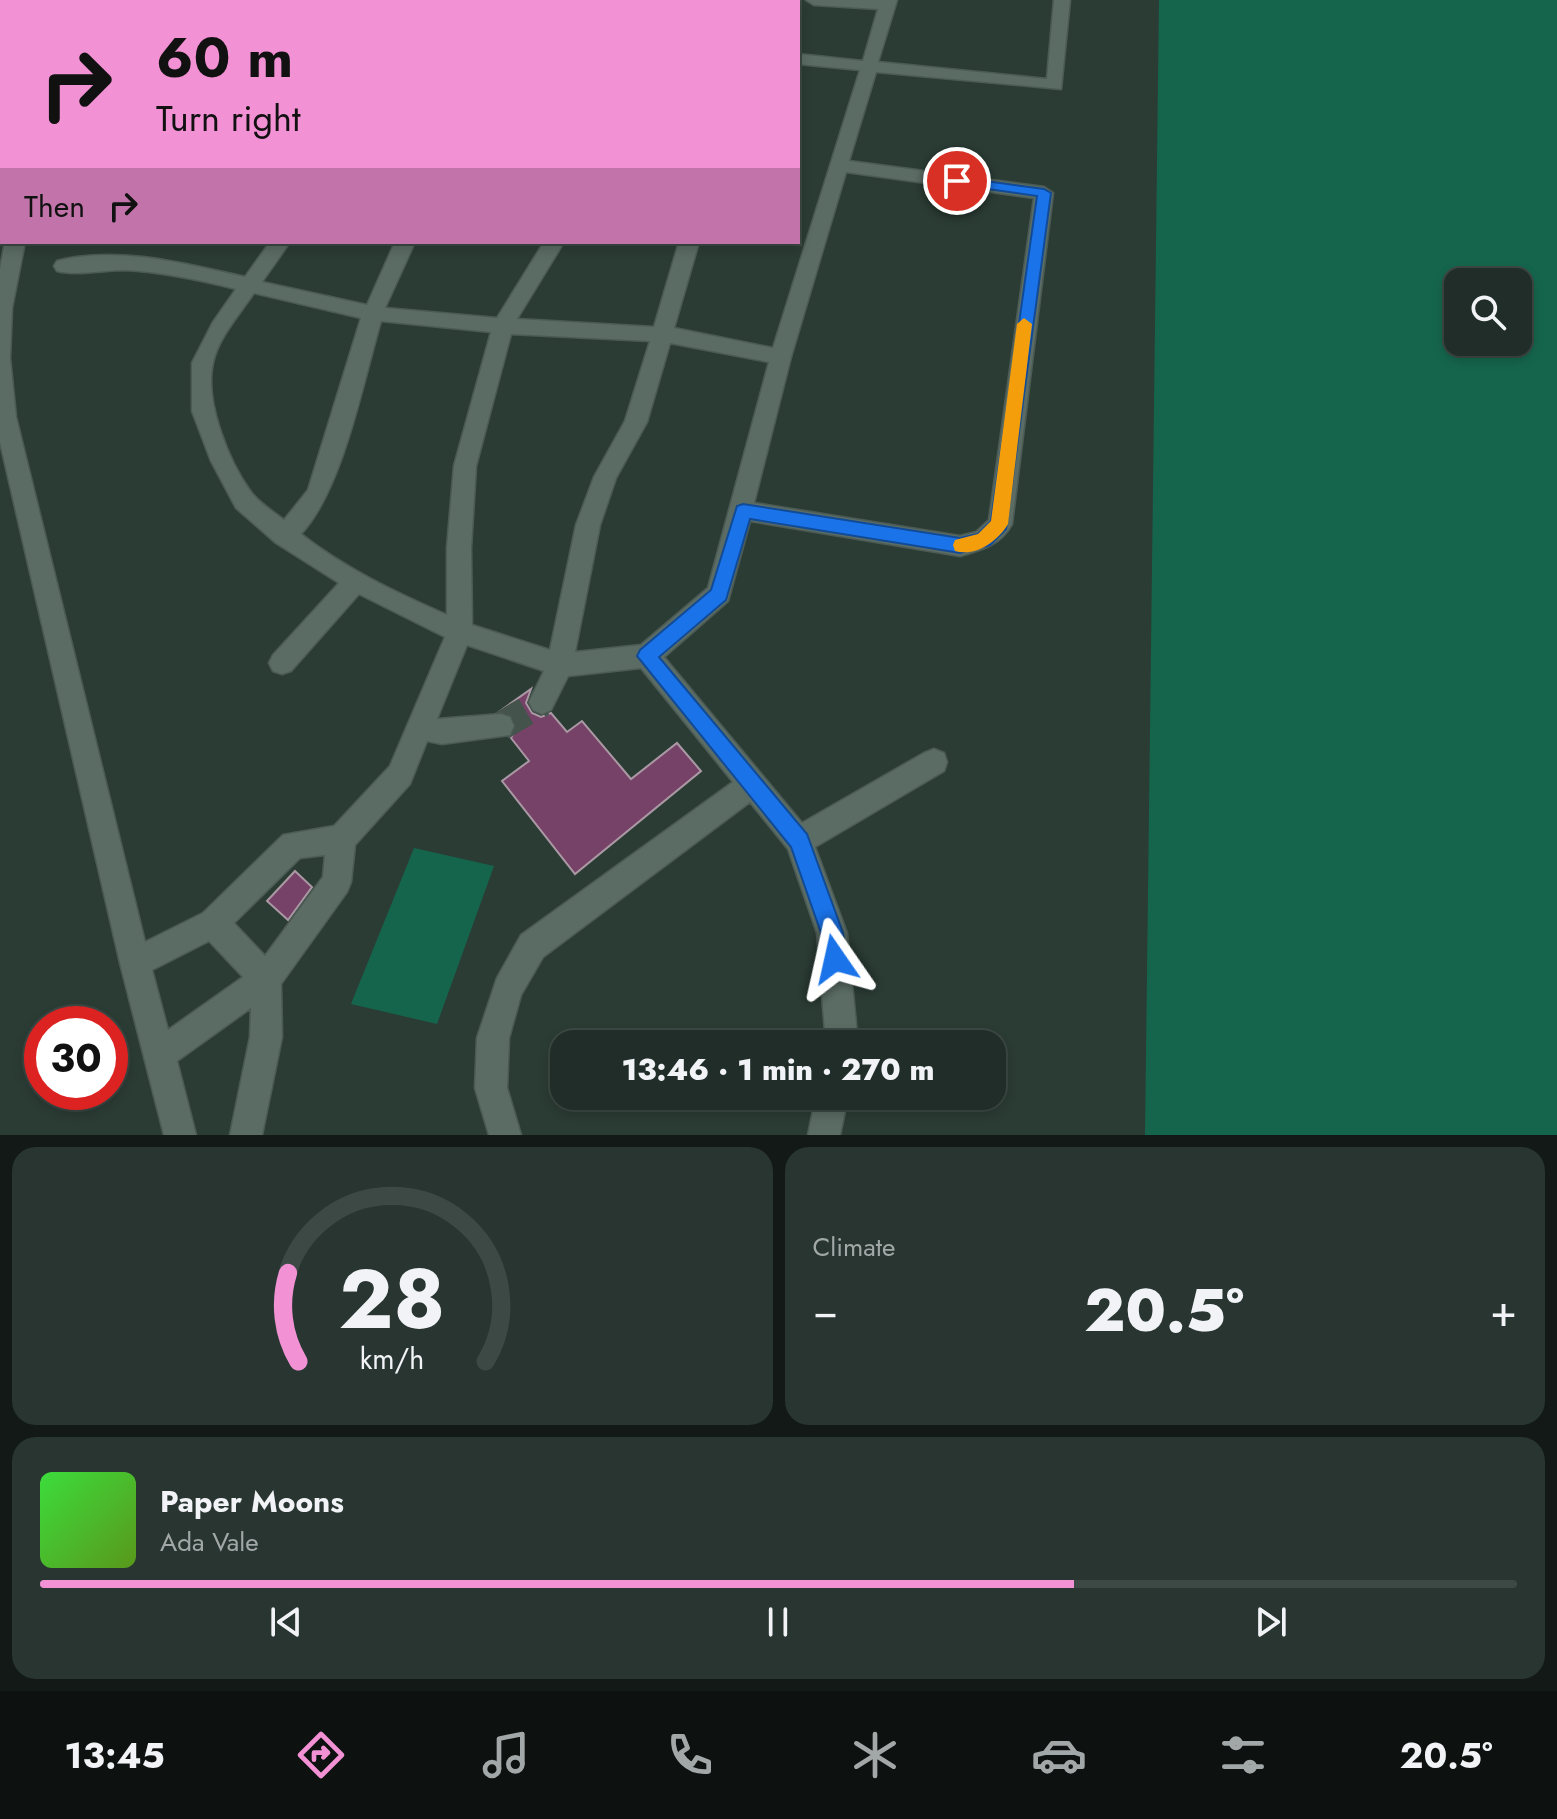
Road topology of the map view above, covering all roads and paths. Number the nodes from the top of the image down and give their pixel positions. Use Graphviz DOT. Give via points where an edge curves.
graph roads {
  1 [pos="814,0"];
  2 [pos="1062,0"];
  3 [pos="888,2"];
  4 [pos="800,59"];
  5 [pos="870,67"];
  6 [pos="841,166"];
  7 [pos="15,244"];
  8 [pos="279,244"];
  9 [pos="404,244"];
  10 [pos="553,244"];
  11 [pos="688,244"];
  12 [pos="64,266"];
  13 [pos="248,287"];
  14 [pos="1,308"];
  15 [pos="373,313"];
  16 [pos="503,326"];
  17 [pos="660,334"];
  18 [pos="781,357"];
  19 [pos="0,359"];
  20 [pos="743,511"];
  21 [pos="284,536"];
  22 [pos="355,582"];
  23 [pos="460,632"];
  24 [pos="647,656"];
  25 [pos="282,663"];
  26 [pos="560,665"];
  27 [pos="542,702"];
  28 [pos="501,726"];
  29 [pos="421,728"];
  30 [pos="934,762"];
  31 [pos="754,783"];
  32 [pos="341,839"];
  33 [pos="799,841"];
  34 [pos="213,923"];
  35 [pos="135,963"];
  36 [pos="266,979"];
  37 [pos="841,1030"];
  38 [pos="159,1055"];
  39 [pos="829,1110"];
  40 [pos="180,1135"];
  41 [pos="246,1135"];
  42 [pos="505,1135"];
  43 [pos="824,1135"];
  1 -- 3 [label="street"];
  2 -- 5 [label="street" via="1055,85"];
  3 -- 5 [label="street"];
  4 -- 5 [label="street"];
  5 -- 6 [label="street"];
  6 -- 18 [label="street"];
  6 -- 20 [label="street" via="1044,193 1000,524 983,540 960,546"];
  7 -- 14 [label="street"];
  8 -- 13 [label="street"];
  9 -- 15 [label="street"];
  10 -- 16 [label="street"];
  11 -- 17 [label="street"];
  12 -- 13 [label="street" via="109,261"];
  13 -- 15 [label="street"];
  13 -- 21 [label="street" via="202,363 203,411 244,501"];
  14 -- 19 [label="street"];
  15 -- 16 [label="street"];
  15 -- 21 [label="street" via="319,492"];
  16 -- 17 [label="street"];
  16 -- 23 [label="street" via="465,466"];
  17 -- 18 [label="street"];
  17 -- 26 [label="street" via="636,422 605,477 588,525"];
  18 -- 20 [label="street"];
  19 -- 35 [label="street" via="5,417"];
  20 -- 24 [label="street" via="719,594"];
  21 -- 22 [label="street"];
  22 -- 23 [label="street"];
  22 -- 25 [label="street"];
  23 -- 26 [label="street"];
  23 -- 29 [label="street"];
  24 -- 26 [label="street"];
  24 -- 31 [label="street"];
  26 -- 27 [label="street"];
  28 -- 29 [label="street" via="442,732"];
  29 -- 32 [label="street" via="400,775"];
  30 -- 33 [label="street"];
  31 -- 33 [label="street"];
  31 -- 42 [label="street" via="532,946 512,973 490,1038 494,1115"];
  32 -- 34 [label="street" via="293,845"];
  32 -- 36 [label="street" via="337,882"];
  33 -- 37 [label="street" via="832,933"];
  34 -- 35 [label="street"];
  34 -- 36 [label="street"];
  35 -- 38 [label="street"];
  36 -- 38 [label="street"];
  36 -- 41 [label="street" via="266,1037"];
  38 -- 40 [label="street"];
  39 -- 43 [label="street"];
}
